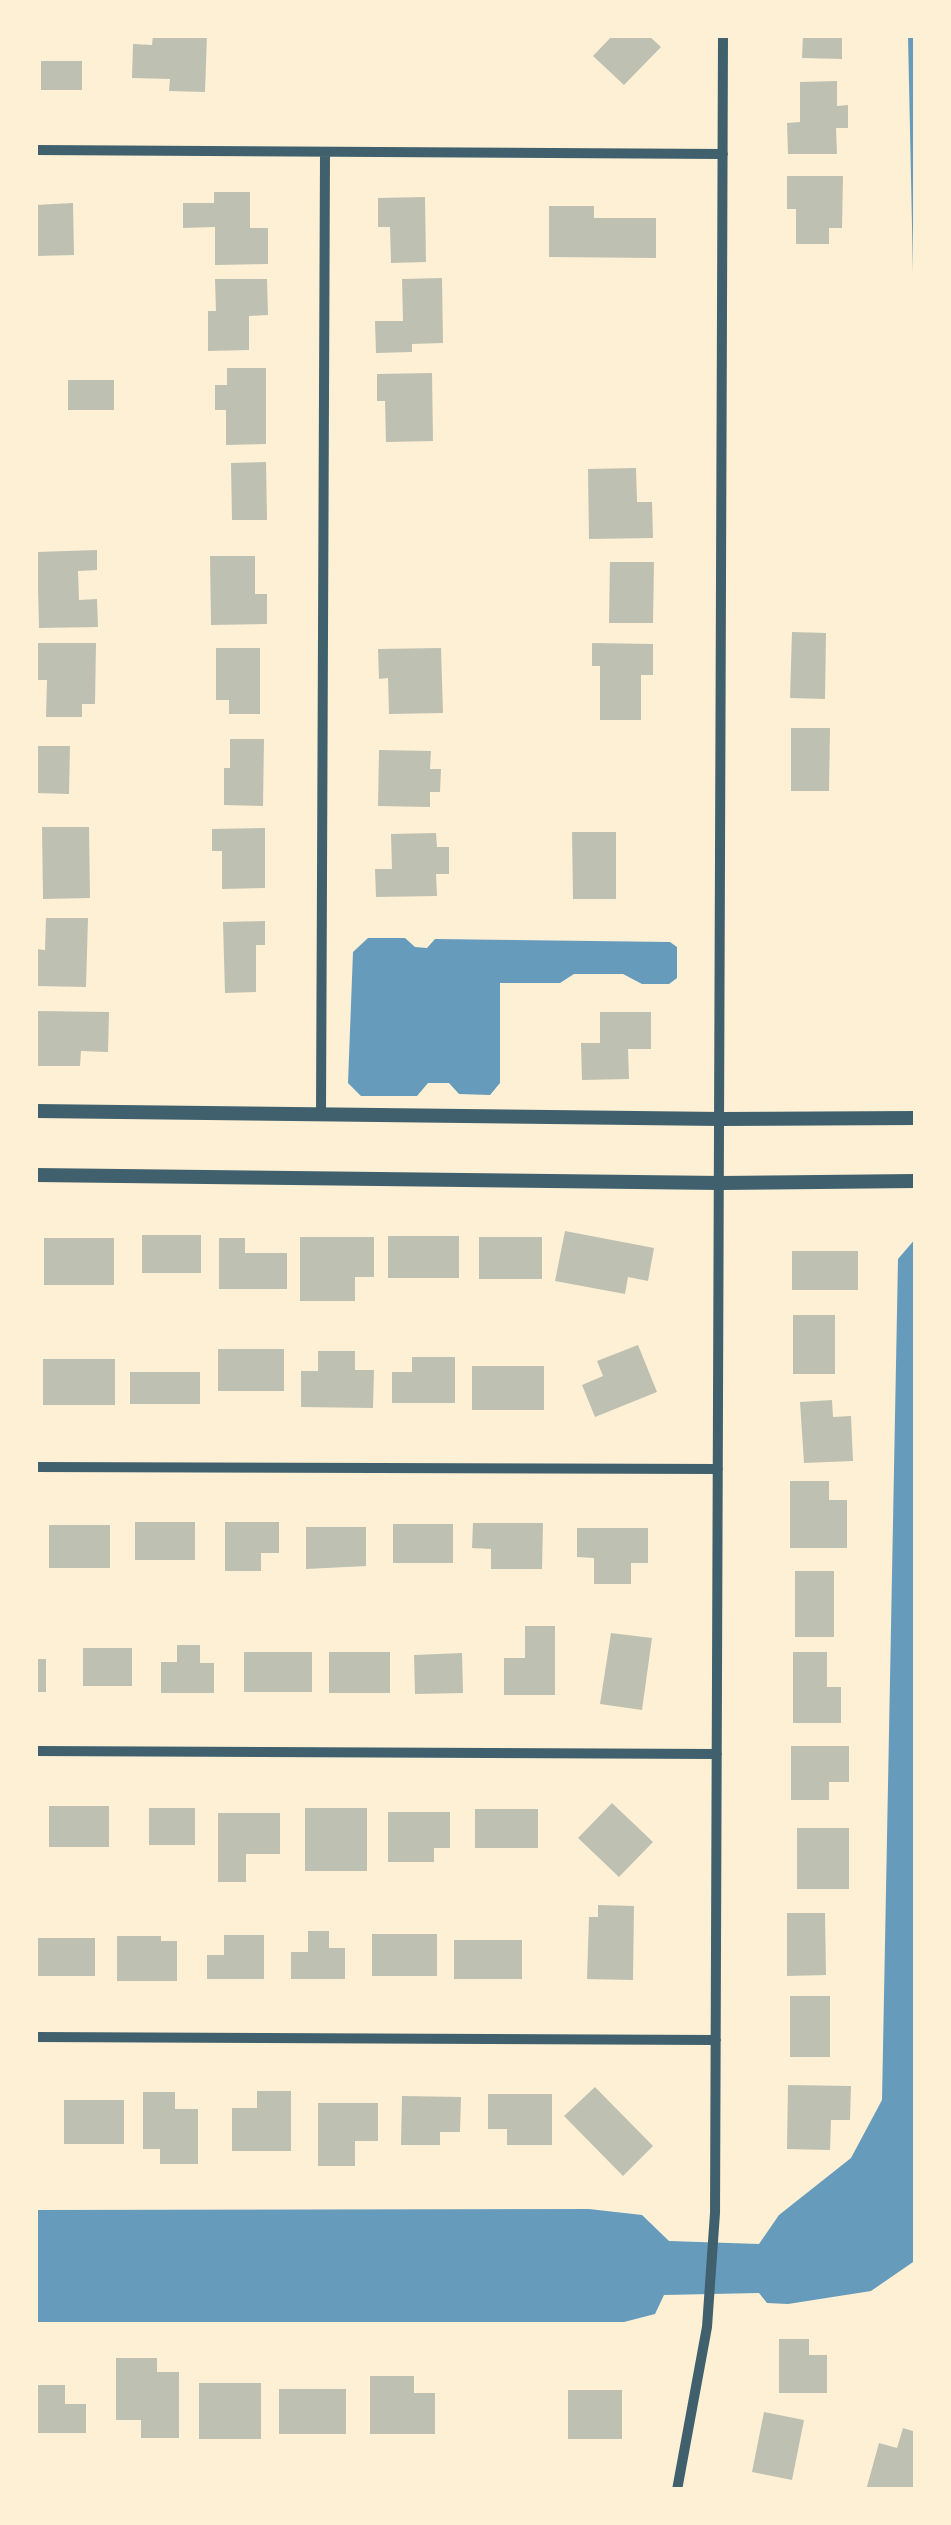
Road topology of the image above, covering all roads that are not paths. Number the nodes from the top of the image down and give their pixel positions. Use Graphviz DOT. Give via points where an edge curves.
graph roads {
  1 [pos="723,35"];
  2 [pos="35,150"];
  3 [pos="325,152"];
  4 [pos="722,154"];
  5 [pos="35,1111"];
  6 [pos="320,1114"];
  7 [pos="916,1118"];
  8 [pos="721,1119"];
  9 [pos="35,1174"];
  10 [pos="916,1182"];
  11 [pos="721,1183"];
  12 [pos="35,1466"];
  13 [pos="718,1469"];
  14 [pos="35,1751"];
  15 [pos="717,1754"];
  16 [pos="35,2036"];
  17 [pos="716,2040"];
  18 [pos="677,2490"];
  1 -- 4 [label="street"];
  2 -- 3 [label="street"];
  3 -- 4 [label="street"];
  3 -- 6 [label="street"];
  4 -- 8 [label="street"];
  5 -- 6 [label="street"];
  6 -- 8 [label="street"];
  7 -- 8 [label="street"];
  8 -- 11 [label="street"];
  9 -- 11 [label="street"];
  10 -- 11 [label="street"];
  11 -- 13 [label="street"];
  12 -- 13 [label="street"];
  13 -- 15 [label="street"];
  14 -- 15 [label="street"];
  15 -- 17 [label="street"];
  16 -- 17 [label="street"];
  17 -- 18 [label="street" via="716,2213 707,2327"];
}
